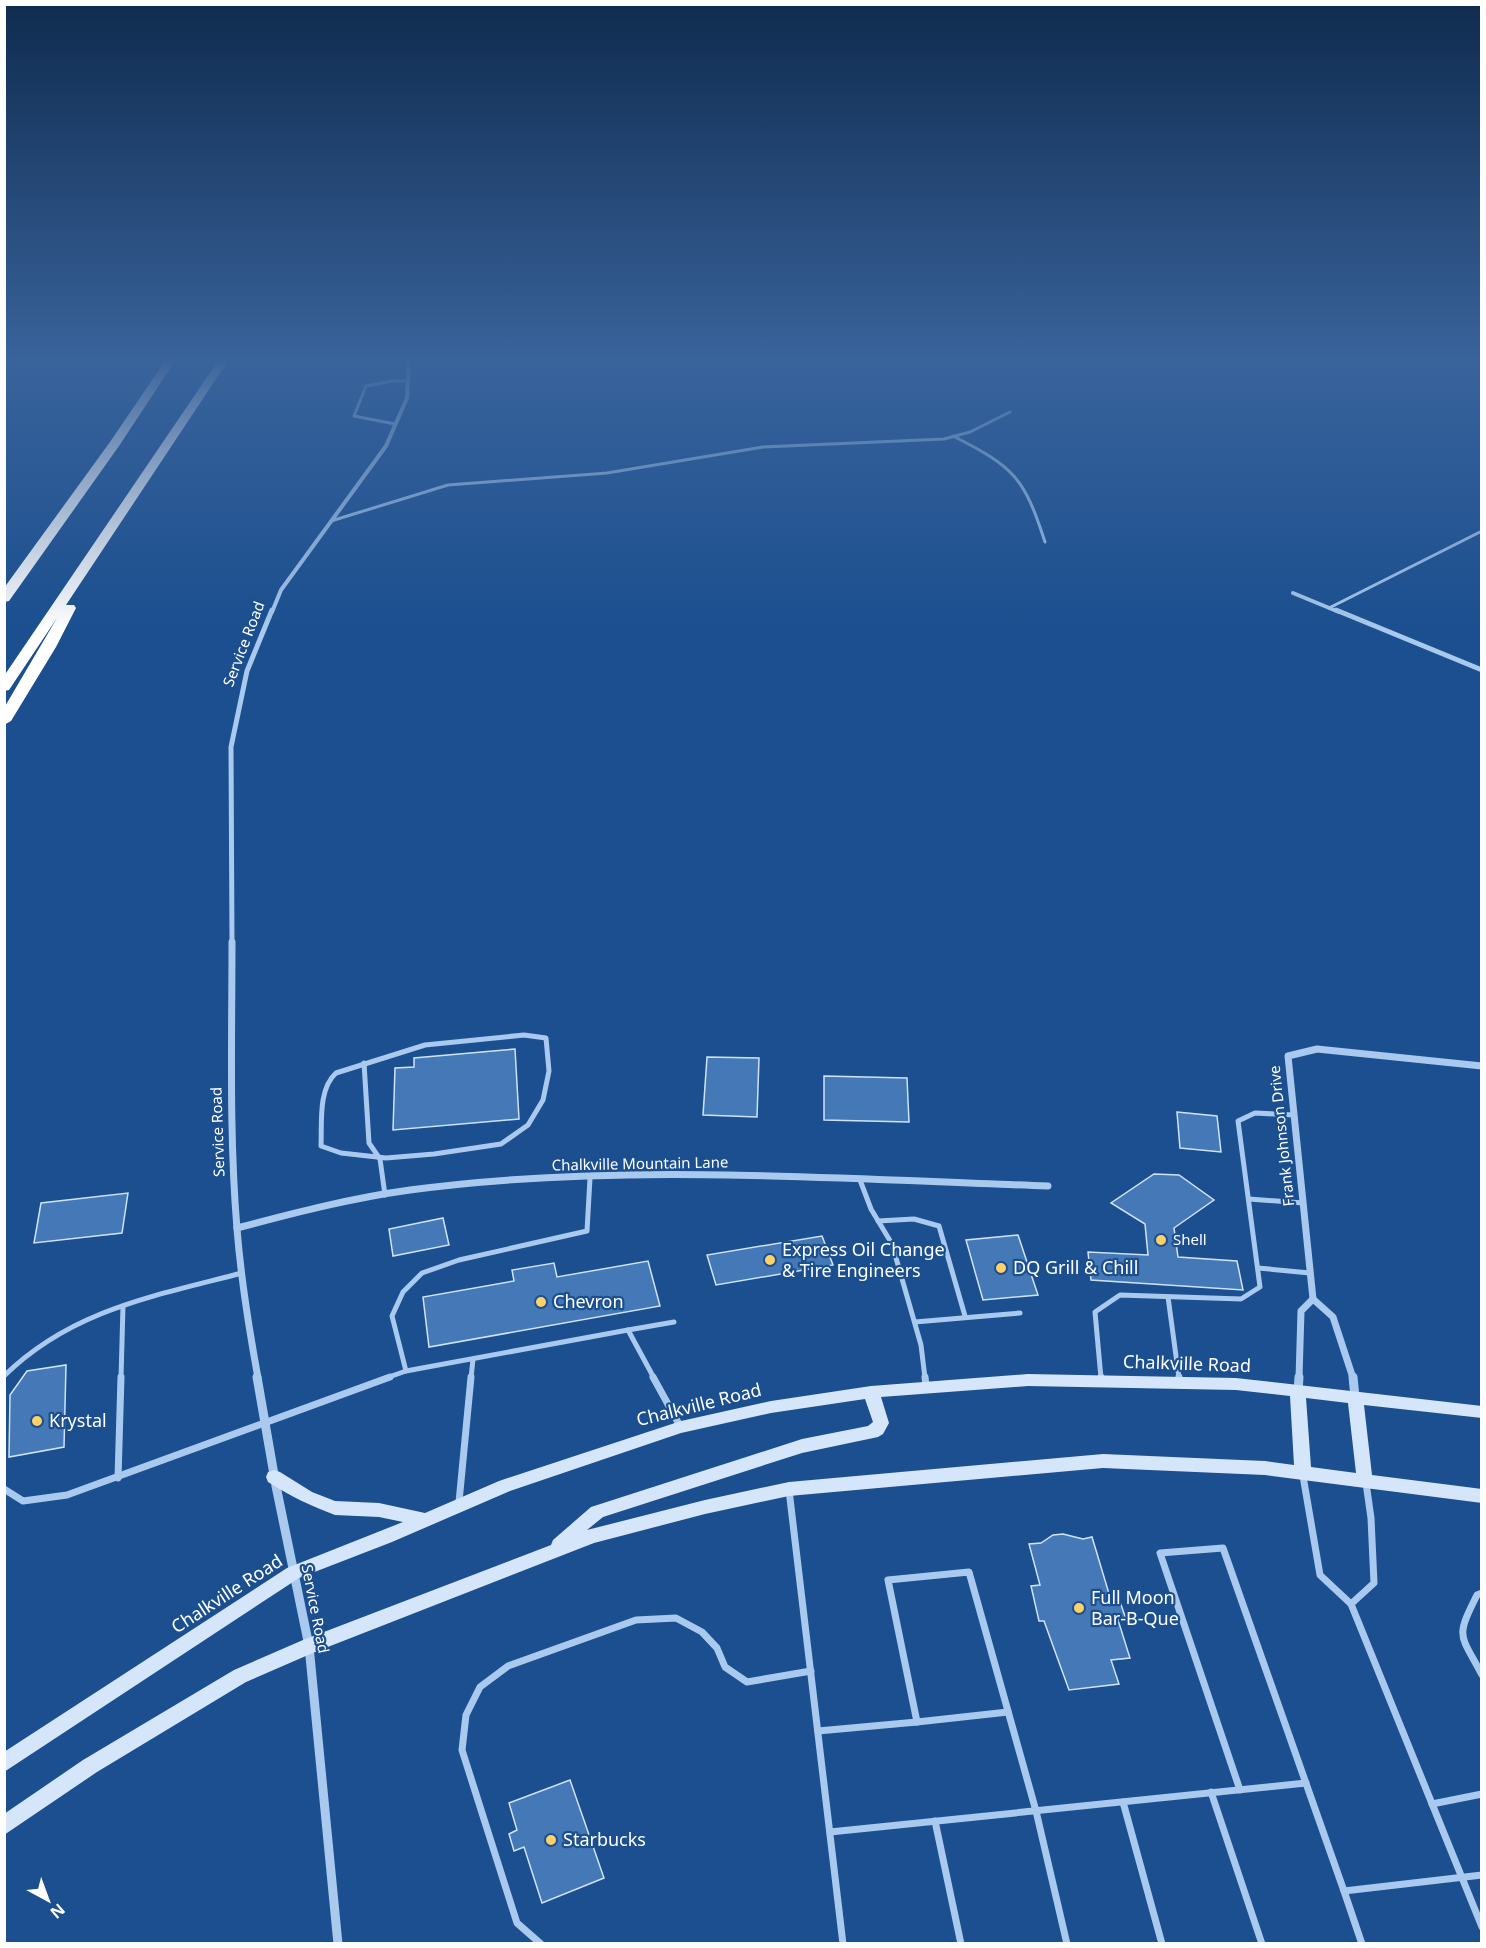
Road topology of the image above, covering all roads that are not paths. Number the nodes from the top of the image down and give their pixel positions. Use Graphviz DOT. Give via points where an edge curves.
graph roads {
  1 [pos="111,449"];
  2 [pos="163,449"];
  3 [pos="384,449"];
  4 [pos="752,449"];
  5 [pos="974,449"];
  6 [pos="331,521"];
  7 [pos="1482,531"];
  8 [pos="101,541"];
  9 [pos="1045,542"];
  10 [pos="1293,593"];
  11 [pos="4,598"];
  12 [pos="1329,608"];
  13 [pos="1482,670"];
  14 [pos="4,687"];
  15 [pos="4,721"];
  16 [pos="364,1063"];
  17 [pos="1482,1066"];
  18 [pos="1294,1116"];
  19 [pos="380,1160"];
  20 [pos="590,1178"];
  21 [pos="860,1180"];
  22 [pos="1048,1186"];
  23 [pos="385,1195"];
  24 [pos="1249,1199"];
  25 [pos="1303,1203"];
  26 [pos="878,1221"];
  27 [pos="237,1228"];
  28 [pos="1258,1268"];
  29 [pos="242,1273"];
  30 [pos="1310,1273"];
  31 [pos="1168,1297"];
  32 [pos="1313,1299"];
  33 [pos="123,1306"];
  34 [pos="1020,1313"];
  35 [pos="965,1316"];
  36 [pos="674,1322"];
  37 [pos="915,1322"];
  38 [pos="628,1330"];
  39 [pos="473,1359"];
  40 [pos="405,1371"];
  41 [pos="4,1376"];
  42 [pos="1101,1380"];
  43 [pos="1180,1382"];
  44 [pos="926,1386"];
  45 [pos="871,1392"];
  46 [pos="1298,1392"];
  47 [pos="1355,1398"];
  48 [pos="1482,1412"];
  49 [pos="265,1422"];
  50 [pos="681,1427"];
  51 [pos="1303,1473"];
  52 [pos="274,1476"];
  53 [pos="118,1478"];
  54 [pos="1365,1481"];
  55 [pos="4,1489"];
  56 [pos="789,1489"];
  57 [pos="1482,1496"];
  58 [pos="459,1505"];
  59 [pos="425,1520"];
  60 [pos="551,1552"];
  61 [pos="293,1573"];
  62 [pos="1482,1593"];
  63 [pos="1351,1604"];
  64 [pos="309,1647"];
  65 [pos="811,1671"];
  66 [pos="1482,1675"];
  67 [pos="1008,1712"];
  68 [pos="917,1722"];
  69 [pos="818,1731"];
  70 [pos="4,1763"];
  71 [pos="1306,1783"];
  72 [pos="1240,1790"];
  73 [pos="1211,1792"];
  74 [pos="1482,1794"];
  75 [pos="1123,1802"];
  76 [pos="1432,1804"];
  77 [pos="1036,1811"];
  78 [pos="935,1821"];
  79 [pos="4,1826"];
  80 [pos="830,1832"];
  81 [pos="1482,1875"];
  82 [pos="1461,1877"];
  83 [pos="1344,1892"];
  84 [pos="1482,1927"];
  85 [pos="338,1944"];
  86 [pos="541,1944"];
  87 [pos="843,1944"];
  88 [pos="961,1944"];
  89 [pos="1066,1944"];
  90 [pos="1162,1944"];
  91 [pos="1262,1944"];
  92 [pos="1362,1944"];
  1 -- 11 [label="highway"];
  2 -- 8 [label="highway"];
  3 -- 6 [label="street, Service Road"];
  4 -- 6 [label="lane" via="607,473 448,485"];
  5 -- 9 [label="lane" via="1011,472 1024,487"];
  6 -- 27 [label="street, Service Road" via="281,590 247,671 231,747 231,1119"];
  7 -- 12 [label="lane"];
  8 -- 14 [label="highway"];
  8 -- 15 [label="highway" via="49,647"];
  10 -- 12 [label="street"];
  12 -- 13 [label="street"];
  16 -- 19 [label="lane" via="369,1143"];
  16 -- 19 [label="lane" via="336,1072 328,1080 321,1146"];
  16 -- 19 [label="lane" via="425,1045 524,1035 546,1038 549,1056 544,1101 535,1119 519,1136 501,1144"];
  17 -- 18 [label="street, Frank Johnson Drive" via="1317,1049 1288,1056"];
  18 -- 24 [label="lane" via="1256,1113 1238,1121"];
  18 -- 25 [label="street, Frank Johnson Drive"];
  19 -- 23 [label="lane"];
  20 -- 21 [label="street, Chalkville Mountain Lane"];
  20 -- 23 [label="street, Chalkville Mountain Lane" via="431,1187"];
  20 -- 40 [label="lane" via="586,1230 459,1260 422,1273 403,1292 392,1316"];
  21 -- 22 [label="street, Chalkville Mountain Lane"];
  21 -- 26 [label="lane"];
  23 -- 27 [label="street, Chalkville Mountain Lane" via="311,1208"];
  24 -- 25 [label="lane"];
  24 -- 28 [label="lane"];
  25 -- 30 [label="street, Frank Johnson Drive"];
  26 -- 35 [label="lane" via="914,1219 939,1226"];
  26 -- 37 [label="lane" via="892,1244"];
  27 -- 29 [label="street, Service Road"];
  28 -- 30 [label="lane"];
  28 -- 31 [label="lane" via="1260,1287 1241,1299"];
  29 -- 33 [label="lane"];
  29 -- 49 [label="street, Service Road"];
  30 -- 32 [label="street, Frank Johnson Drive"];
  31 -- 42 [label="lane" via="1120,1295 1095,1312"];
  31 -- 43 [label="lane"];
  32 -- 46 [label="street" via="1301,1311"];
  32 -- 47 [label="street" via="1332,1317 1352,1370"];
  33 -- 41 [label="lane" via="58,1333"];
  33 -- 53 [label="lane"];
  34 -- 35 [label="lane"];
  35 -- 37 [label="lane"];
  36 -- 38 [label="lane"];
  37 -- 44 [label="lane"];
  38 -- 39 [label="lane"];
  38 -- 50 [label="lane"];
  39 -- 40 [label="lane"];
  39 -- 58 [label="lane"];
  40 -- 49 [label="lane"];
  42 -- 43 [label="main road, Chalkville Road"];
  42 -- 44 [label="main road, Chalkville Road"];
  43 -- 46 [label="main road, Chalkville Road"];
  44 -- 45 [label="main road, Chalkville Road"];
  45 -- 50 [label="main road, Chalkville Road" via="771,1407"];
  45 -- 60 [label="main road" via="881,1423 872,1432 802,1446 597,1512"];
  46 -- 47 [label="main road, Chalkville Road"];
  46 -- 51 [label="main road"];
  47 -- 48 [label="main road, Chalkville Road"];
  47 -- 54 [label="main road"];
  49 -- 52 [label="street, Service Road"];
  49 -- 53 [label="lane"];
  50 -- 58 [label="main road, Chalkville Road"];
  51 -- 54 [label="main road"];
  51 -- 56 [label="main road" via="1103,1461"];
  51 -- 63 [label="lane" via="1320,1575"];
  52 -- 59 [label="main road" via="306,1497 335,1508 379,1509"];
  52 -- 61 [label="street, Service Road"];
  53 -- 55 [label="lane" via="67,1495 23,1501"];
  54 -- 57 [label="main road"];
  54 -- 63 [label="lane" via="1374,1583"];
  56 -- 60 [label="main road" via="604,1533"];
  56 -- 65 [label="lane"];
  58 -- 59 [label="main road, Chalkville Road"];
  59 -- 61 [label="main road, Chalkville Road"];
  60 -- 64 [label="main road"];
  61 -- 64 [label="street, Service Road"];
  61 -- 70 [label="main road, Chalkville Road"];
  62 -- 66 [label="lane" via="1476,1594 1461,1635"];
  63 -- 76 [label="lane"];
  64 -- 79 [label="main road" via="240,1676 90,1766"];
  64 -- 85 [label="street, Service Road"];
  65 -- 69 [label="lane"];
  65 -- 86 [label="lane" via="747,1682 725,1667 717,1648 702,1632 676,1618 636,1620 508,1666 480,1687 466,1715 462,1750 517,1923"];
  67 -- 68 [label="lane"];
  67 -- 68 [label="lane" via="969,1572 888,1580"];
  67 -- 77 [label="lane"];
  68 -- 69 [label="lane"];
  69 -- 80 [label="lane"];
  71 -- 72 [label="lane"];
  71 -- 72 [label="lane" via="1223,1548 1160,1553"];
  71 -- 83 [label="lane"];
  72 -- 73 [label="lane"];
  73 -- 75 [label="lane"];
  73 -- 91 [label="lane"];
  74 -- 76 [label="lane"];
  75 -- 77 [label="lane"];
  75 -- 90 [label="lane"];
  76 -- 82 [label="lane"];
  77 -- 78 [label="lane"];
  77 -- 89 [label="lane"];
  78 -- 80 [label="lane"];
  78 -- 88 [label="lane"];
  80 -- 87 [label="lane"];
  81 -- 82 [label="lane"];
  82 -- 83 [label="lane"];
  82 -- 84 [label="lane"];
  83 -- 92 [label="lane"];
}
